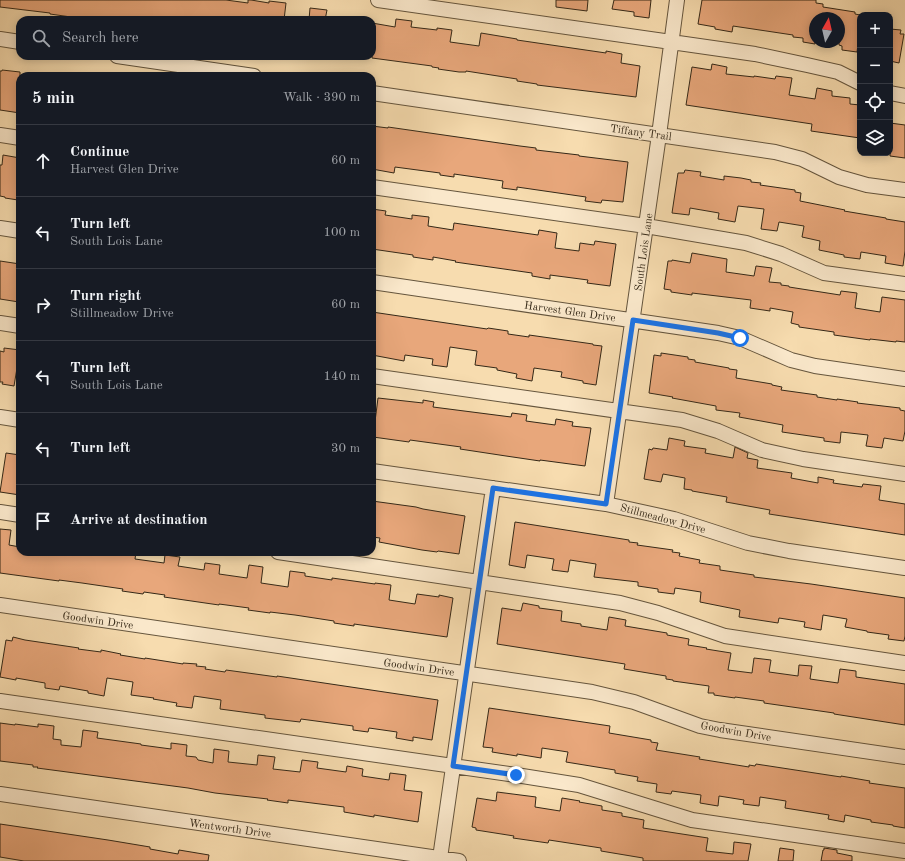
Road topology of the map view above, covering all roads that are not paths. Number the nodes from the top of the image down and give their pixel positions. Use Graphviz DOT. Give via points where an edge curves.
graph roads {
  1 [pos="378,0"];
  2 [pos="677,0"];
  3 [pos="0,39"];
  4 [pos="16,41"];
  5 [pos="671,42"];
  6 [pos="144,60"];
  7 [pos="227,72"];
  8 [pos="857,82"];
  9 [pos="376,94"];
  10 [pos="893,94"];
  11 [pos="905,96"];
  12 [pos="0,135"];
  13 [pos="659,135"];
  14 [pos="16,137"];
  15 [pos="376,188"];
  16 [pos="905,190"];
  17 [pos="646,226"];
  18 [pos="0,228"];
  19 [pos="16,230"];
  20 [pos="376,283"];
  21 [pos="905,284"];
  22 [pos="633,320"];
  23 [pos="0,323"];
  24 [pos="16,325"];
  25 [pos="376,377"];
  26 [pos="905,379"];
  27 [pos="620,411"];
  28 [pos="0,417"];
  29 [pos="16,419"];
  30 [pos="376,472"];
  31 [pos="905,474"];
  32 [pos="493,488"];
  33 [pos="606,504"];
  34 [pos="0,512"];
  35 [pos="16,514"];
  36 [pos="306,556"];
  37 [pos="905,568"];
  38 [pos="480,581"];
  39 [pos="0,605"];
  40 [pos="905,662"];
  41 [pos="466,674"];
  42 [pos="0,701"];
  43 [pos="905,757"];
  44 [pos="453,766"];
  45 [pos="0,794"];
  46 [pos="905,851"];
  47 [pos="440,858"];
  48 [pos="459,861"];
  1 -- 5 [label="street"];
  2 -- 5 [label="street, South Lois Lane"];
  3 -- 4 [label="street"];
  5 -- 8 [label="street" via="808,64 838,72"];
  5 -- 13 [label="street, South Lois Lane"];
  6 -- 7 [label="street"];
  9 -- 13 [label="street, Tiffany Trail"];
  10 -- 11 [label="street"];
  12 -- 14 [label="street"];
  13 -- 16 [label="street, Tiffany Trail" via="776,152 802,159 839,177 867,185"];
  13 -- 17 [label="street, South Lois Lane"];
  15 -- 17 [label="street"];
  17 -- 21 [label="street" via="746,243 781,254 824,273"];
  17 -- 22 [label="street, South Lois Lane"];
  18 -- 19 [label="street"];
  20 -- 22 [label="street, Harvest Glen Drive"];
  22 -- 26 [label="street, Harvest Glen Drive" via="725,334 791,360 816,366"];
  22 -- 27 [label="street, South Lois Lane"];
  23 -- 24 [label="street"];
  25 -- 27 [label="street"];
  27 -- 31 [label="street" via="682,420 718,431 762,450 803,459"];
  27 -- 33 [label="street, South Lois Lane"];
  28 -- 29 [label="street"];
  30 -- 32 [label="street, Stillmeadow Drive"];
  32 -- 33 [label="street, Stillmeadow Drive"];
  32 -- 38 [label="street"];
  33 -- 37 [label="street, Stillmeadow Drive" via="674,519 748,543"];
  34 -- 35 [label="street"];
  36 -- 38 [label="street"];
  38 -- 40 [label="street" via="620,603 658,612 725,636"];
  38 -- 41 [label="street"];
  39 -- 41 [label="street, Goodwin Drive"];
  41 -- 43 [label="street, Goodwin Drive" via="592,692 634,702 700,726 720,730"];
  41 -- 44 [label="street"];
  42 -- 44 [label="street"];
  44 -- 46 [label="street" via="579,785 692,820"];
  44 -- 47 [label="street"];
  45 -- 47 [label="street, Wentworth Drive"];
  47 -- 48 [label="street, Wentworth Drive"];
}
